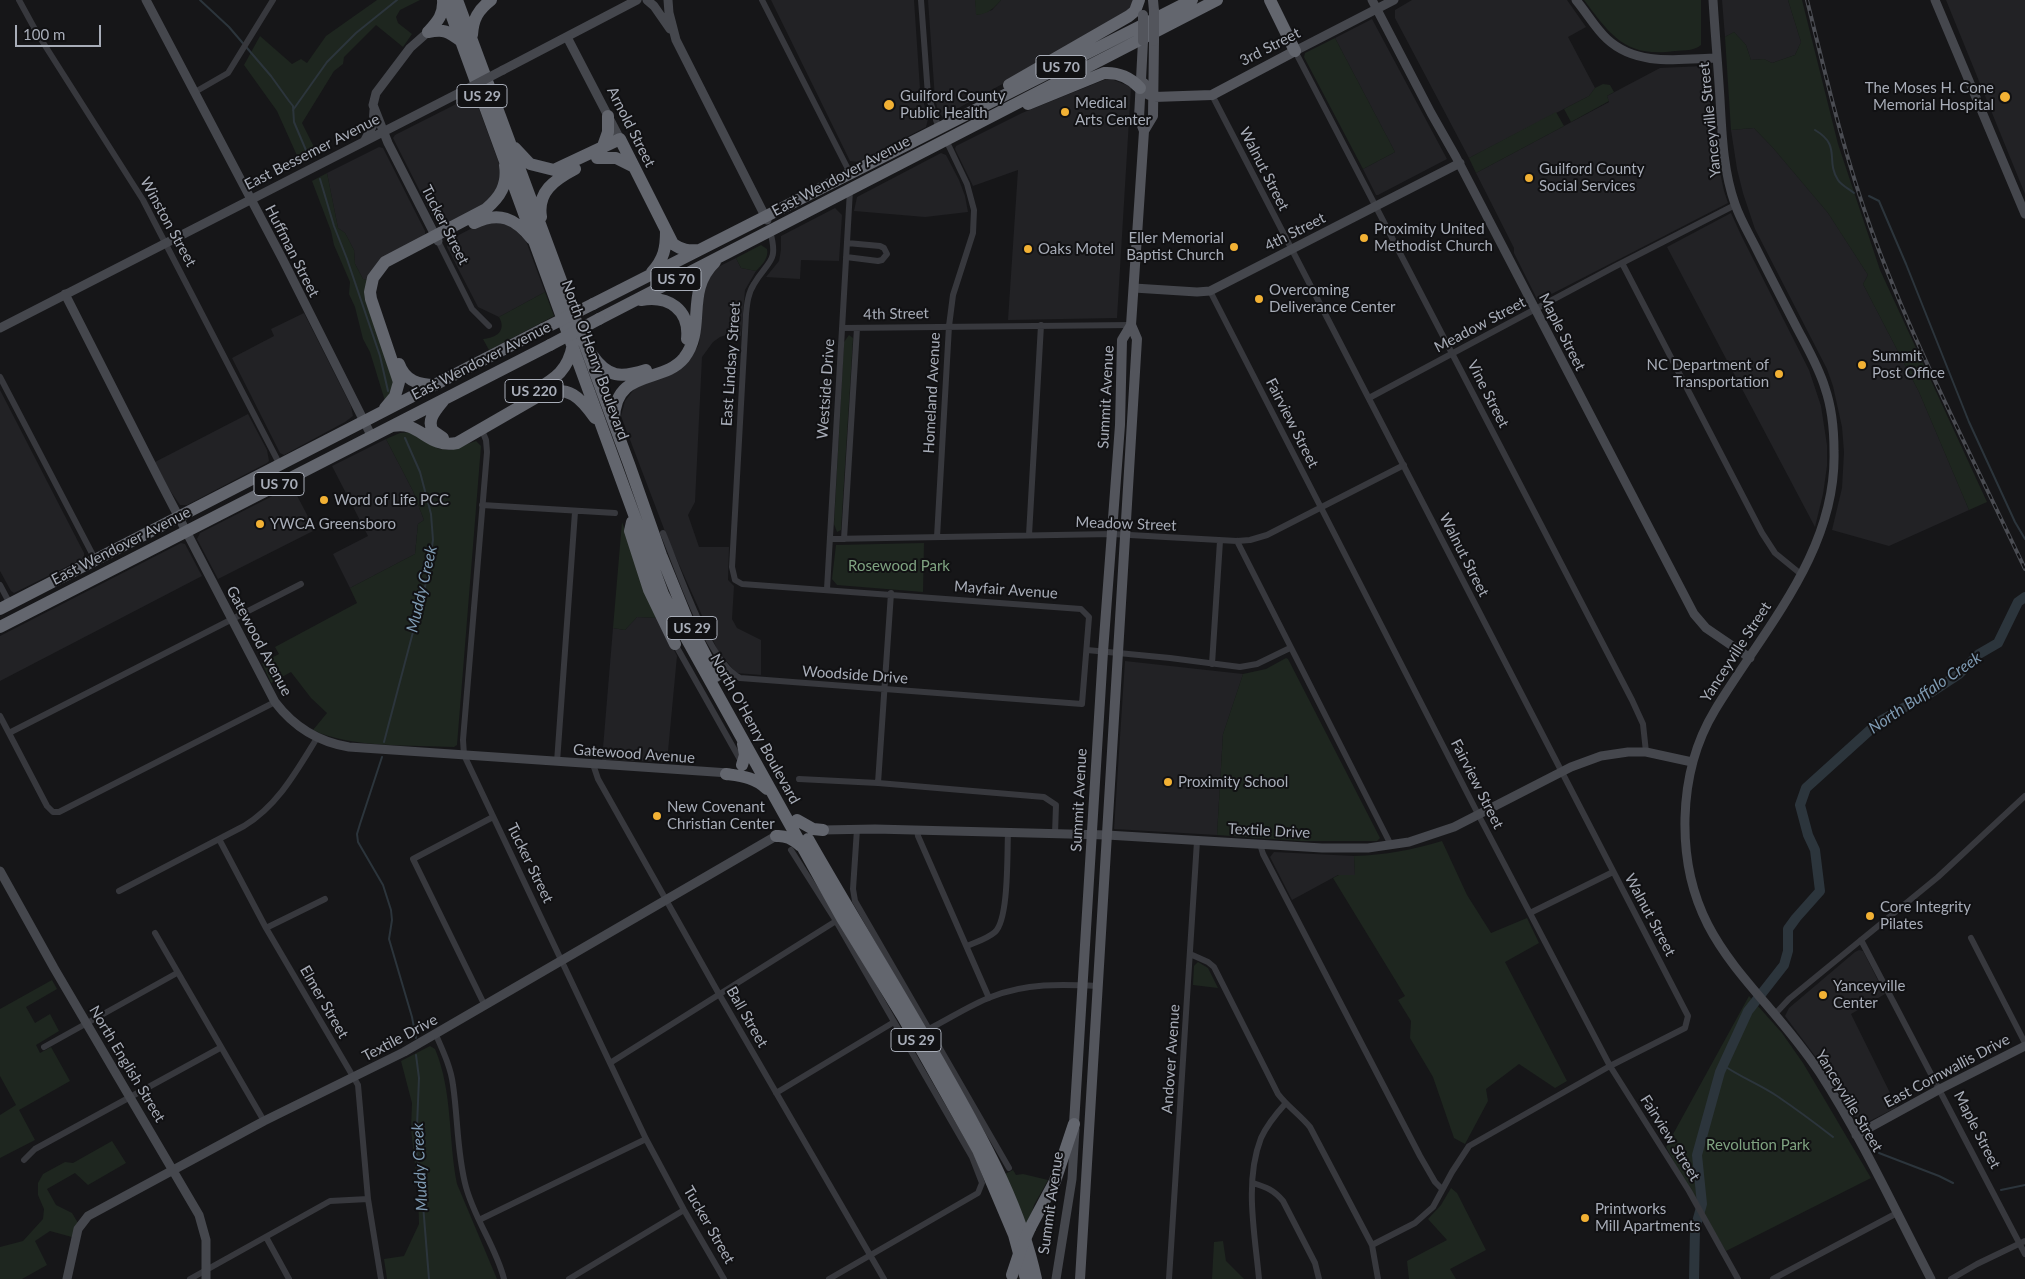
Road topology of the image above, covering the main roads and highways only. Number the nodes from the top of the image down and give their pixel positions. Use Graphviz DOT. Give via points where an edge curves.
graph roads {
  1 [pos="444,0"];
  2 [pos="457,0"];
  3 [pos="464,0"];
  4 [pos="489,0"];
  5 [pos="1140,0"];
  6 [pos="1153,0"];
  7 [pos="1216,0"];
  8 [pos="1259,0"];
  9 [pos="1270,0"];
  10 [pos="1188,2"];
  11 [pos="1276,15"];
  12 [pos="467,41"];
  13 [pos="1295,51"];
  14 [pos="1141,70"];
  15 [pos="1140,88"];
  16 [pos="1154,97"];
  17 [pos="608,116"];
  18 [pos="933,130"];
  19 [pos="1144,131"];
  20 [pos="961,132"];
  21 [pos="506,146"];
  22 [pos="902,148"];
  23 [pos="599,154"];
  24 [pos="634,168"];
  25 [pos="850,190"];
  26 [pos="543,230"];
  27 [pos="666,231"];
  28 [pos="436,238"];
  29 [pos="701,250"];
  30 [pos="540,255"];
  31 [pos="720,256"];
  32 [pos="648,275"];
  33 [pos="632,302"];
  34 [pos="1131,325"];
  35 [pos="579,346"];
  36 [pos="435,385"];
  37 [pos="446,397"];
  38 [pos="378,415"];
  39 [pos="608,425"];
  40 [pos="388,427"];
  41 [pos="481,427"];
  42 [pos="633,515"];
  43 [pos="5,607"];
  44 [pos="0,627"];
  45 [pos="676,644"];
  46 [pos="742,739"];
  47 [pos="742,765"];
  48 [pos="726,774"];
  49 [pos="774,796"];
  50 [pos="783,813"];
  51 [pos="797,820"];
  52 [pos="797,849"];
  53 [pos="816,853"];
  54 [pos="1075,1110"];
  55 [pos="1090,1111"];
  56 [pos="1074,1124"];
  57 [pos="1012,1277"];
  58 [pos="1026,1279"];
  59 [pos="1036,1279"];
  60 [pos="1081,1279"];
  1 -- 12 [label="highway, North O'Henry Boulevard / US 29"];
  1 -- 12 [label="highway" via="440,18 428,32 441,29"];
  2 -- 12 [label="highway, North O'Henry Boulevard / US 29"];
  3 -- 4 [label="highway" via="477,4"];
  4 -- 12 [label="highway" via="476,15"];
  5 -- 14 [label="main road, Summit Avenue, bridge"];
  5 -- 18 [label="highway" via="1129,16"];
  6 -- 16 [label="main road, Summit Avenue, bridge"];
  7 -- 20 [label="highway, East Wendover Avenue / US 70"];
  8 -- 11 [label="highway"];
  9 -- 11 [label="highway"];
  10 -- 18 [label="highway, East Wendover Avenue / US 70"];
  11 -- 13 [label="highway"];
  12 -- 21 [label="highway, North O'Henry Boulevard / US 29"];
  13 -- 16 [label="main road, 3rd Street" via="1212,94"];
  14 -- 15 [label="main road, Summit Avenue"];
  14 -- 16 [label="main road" via="1147,94"];
  15 -- 19 [label="main road, Summit Avenue" via="1138,118"];
  15 -- 20 [label="highway" via="1122,76 1104,73"];
  16 -- 19 [label="main road, Summit Avenue" via="1153,116"];
  17 -- 23 [label="highway" via="608,132"];
  18 -- 22 [label="highway, East Wendover Avenue / US 70"];
  19 -- 34 [label="main road, Summit Avenue"];
  20 -- 25 [label="highway, East Wendover Avenue / US 70"];
  21 -- 23 [label="highway" via="530,164 554,170"];
  21 -- 26 [label="highway, North O'Henry Boulevard / US 29"];
  21 -- 28 [label="highway" via="506,174 498,199"];
  21 -- 30 [label="highway, North O'Henry Boulevard / US 29"];
  22 -- 25 [label="highway" via="851,181"];
  22 -- 29 [label="highway, East Wendover Avenue / US 70"];
  23 -- 24 [label="highway" via="616,158"];
  23 -- 24 [label="highway, Arnold Street" via="621,141"];
  23 -- 26 [label="highway" via="549,185 542,196 540,208"];
  24 -- 27 [label="highway, Arnold Street"];
  25 -- 31 [label="highway, East Wendover Avenue / US 70"];
  26 -- 35 [label="highway, North O'Henry Boulevard / US 29"];
  27 -- 29 [label="highway, Arnold Street" via="673,244 681,249"];
  27 -- 32 [label="highway" via="664,256"];
  28 -- 30 [label="highway" via="486,218 506,218 520,226"];
  28 -- 36 [label="highway" via="387,268 380,276 376,292 402,371 413,382"];
  28 -- 38 [label="highway" via="385,262 373,278 371,299 399,382 395,396"];
  29 -- 32 [label="highway, East Wendover Avenue / US 70"];
  30 -- 35 [label="highway, North O'Henry Boulevard / US 29"];
  31 -- 33 [label="highway, East Wendover Avenue / US 70"];
  31 -- 39 [label="highway" via="701,280 690,348 682,360 668,369 640,378 629,386 620,396"];
  32 -- 36 [label="highway, East Wendover Avenue / US 70, bridge"];
  33 -- 35 [label="highway" via="652,298 669,302 682,312 688,326 687,338 683,351 673,360 631,375 618,376 606,370"];
  33 -- 37 [label="highway, East Wendover Avenue / US 70, bridge"];
  34 -- 54 [label="main road, Summit Avenue" via="1122,340 1120,424"];
  34 -- 55 [label="main road, Summit Avenue" via="1137,338"];
  35 -- 39 [label="highway, North O'Henry Boulevard / US 29"];
  35 -- 41 [label="highway, US 220" via="555,378"];
  36 -- 38 [label="highway, East Wendover Avenue / US 70"];
  37 -- 40 [label="highway, East Wendover Avenue / US 70"];
  37 -- 41 [label="highway, US 220" via="431,420 431,428 438,436 454,437"];
  38 -- 43 [label="highway, East Wendover Avenue / US 70"];
  39 -- 41 [label="highway" via="578,397 556,390 542,394"];
  39 -- 42 [label="highway, North O'Henry Boulevard / US 29"];
  39 -- 51 [label="highway, North O'Henry Boulevard / US 29" via="687,619"];
  40 -- 41 [label="highway" via="408,426 446,445 458,443"];
  40 -- 44 [label="highway, East Wendover Avenue / US 70"];
  42 -- 45 [label="highway" via="630,531 646,582"];
  42 -- 46 [label="highway, North O'Henry Boulevard / US 29" via="663,594"];
  46 -- 47 [label="highway" via="745,756"];
  46 -- 49 [label="highway, North O'Henry Boulevard / US 29"];
  48 -- 49 [label="highway" via="755,780"];
  49 -- 50 [label="highway, North O'Henry Boulevard / US 29"];
  50 -- 52 [label="highway, North O'Henry Boulevard / US 29"];
  50 -- 52 [label="highway" via="783,825 776,836 791,839"];
  51 -- 53 [label="highway, North O'Henry Boulevard / US 29"];
  51 -- 53 [label="highway" via="813,829 823,830 815,842"];
  52 -- 58 [label="highway, North O'Henry Boulevard / US 29" via="903,1017 978,1150 1014,1235"];
  53 -- 59 [label="highway, North O'Henry Boulevard / US 29" via="920,1026 986,1145 1020,1224"];
  54 -- 55 [label="main road"];
  54 -- 56 [label="main road, Summit Avenue"];
  55 -- 60 [label="main road, Summit Avenue"];
  56 -- 57 [label="highway, bridge" via="1055,1181 1021,1248"];
}
